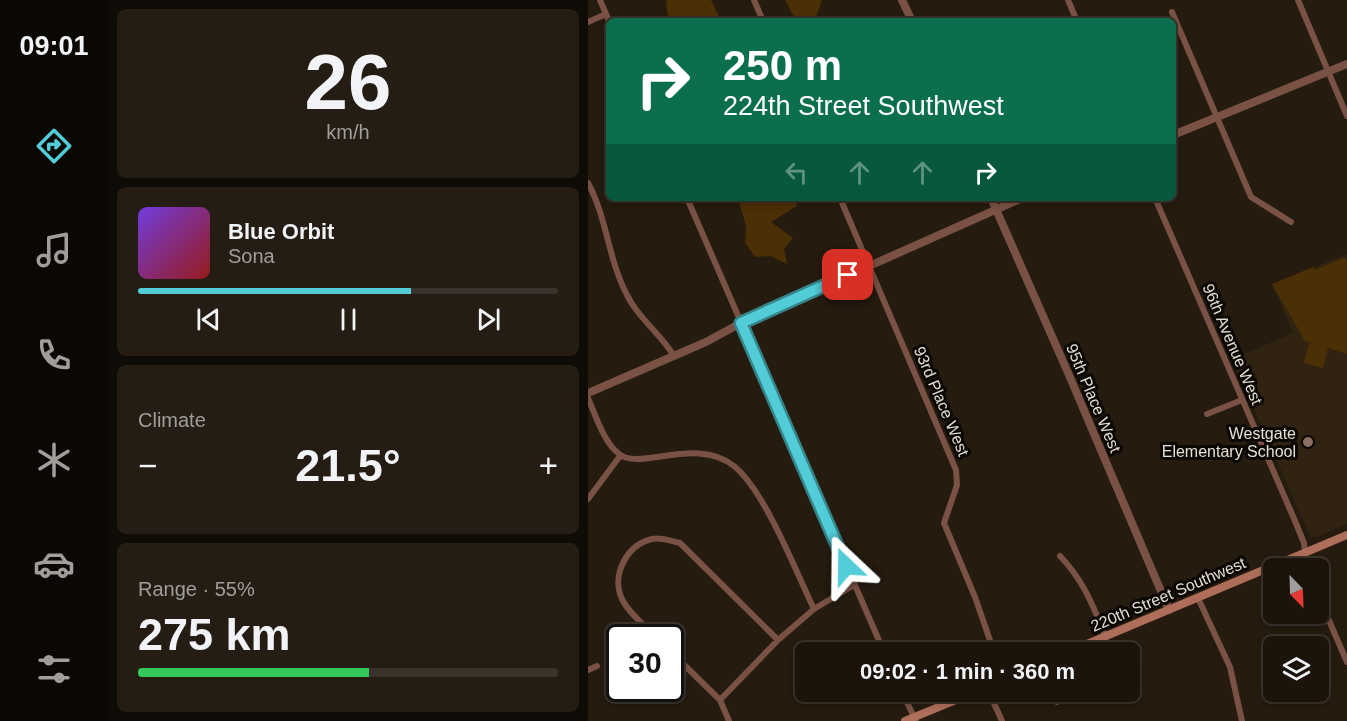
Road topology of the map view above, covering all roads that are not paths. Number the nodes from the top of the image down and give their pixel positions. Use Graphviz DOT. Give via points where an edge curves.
graph roads {
  1 [pos="600,0"];
  2 [pos="754,0"];
  3 [pos="902,0"];
  4 [pos="1068,0"];
  5 [pos="1298,0"];
  6 [pos="1172,12"];
  7 [pos="606,14"];
  8 [pos="608,18"];
  9 [pos="762,18"];
  10 [pos="911,18"];
  11 [pos="1076,18"];
  12 [pos="1175,18"];
  13 [pos="1176,21"];
  14 [pos="588,22"];
  15 [pos="1347,64"];
  16 [pos="1328,72"];
  17 [pos="1347,116"];
  18 [pos="1217,117"];
  19 [pos="1176,134"];
  20 [pos="588,183"];
  21 [pos="688,201"];
  22 [pos="841,201"];
  23 [pos="992,201"];
  24 [pos="1015,201"];
  25 [pos="1156,201"];
  26 [pos="995,209"];
  27 [pos="1291,222"];
  28 [pos="869,265"];
  29 [pos="741,323"];
  30 [pos="674,356"];
  31 [pos="588,393"];
  32 [pos="588,398"];
  33 [pos="1242,400"];
  34 [pos="1207,414"];
  35 [pos="620,456"];
  36 [pos="588,499"];
  37 [pos="1347,535"];
  38 [pos="1305,553"];
  39 [pos="1060,556"];
  40 [pos="1306,558"];
  41 [pos="854,585"];
  42 [pos="1198,598"];
  43 [pos="814,609"];
  44 [pos="1170,610"];
  45 [pos="1329,619"];
  46 [pos="643,624"];
  47 [pos="1106,637"];
  48 [pos="778,640"];
  49 [pos="880,642"];
  50 [pos="991,642"];
  51 [pos="1093,642"];
  52 [pos="1346,657"];
  53 [pos="597,666"];
  54 [pos="684,666"];
  55 [pos="588,670"];
  56 [pos="720,700"];
  57 [pos="906,702"];
  58 [pos="952,702"];
  59 [pos="993,702"];
  60 [pos="912,720"];
  61 [pos="729,721"];
  62 [pos="1002,721"];
  63 [pos="1242,721"];
  1 -- 7 [label="street"];
  2 -- 9 [label="street"];
  3 -- 10 [label="street"];
  4 -- 11 [label="street"];
  5 -- 16 [label="street"];
  6 -- 12 [label="street"];
  7 -- 8 [label="street"];
  7 -- 14 [label="street"];
  13 -- 18 [label="street"];
  15 -- 16 [label="street"];
  16 -- 17 [label="street"];
  16 -- 18 [label="street"];
  18 -- 19 [label="street"];
  18 -- 27 [label="street" via="1251,197"];
  20 -- 30 [label="street" via="626,293"];
  21 -- 29 [label="street"];
  22 -- 28 [label="street, 93rd Place West"];
  23 -- 26 [label="street, 95th Place West"];
  24 -- 26 [label="street"];
  25 -- 33 [label="street, 96th Avenue West"];
  26 -- 28 [label="street"];
  26 -- 44 [label="street, 95th Place West"];
  28 -- 29 [label="street"];
  28 -- 50 [label="street, 93rd Place West" via="956,470 957,485 944,523"];
  29 -- 30 [label="street"];
  29 -- 41 [label="street"];
  30 -- 31 [label="street"];
  32 -- 35 [label="street"];
  33 -- 34 [label="street"];
  33 -- 38 [label="street, 96th Avenue West" via="1303,540"];
  35 -- 36 [label="street"];
  35 -- 43 [label="street" via="690,452 708,454 734,466 764,507"];
  37 -- 38 [label="main road, 220th Street Southwest"];
  38 -- 40 [label="street, 96th Avenue West"];
  38 -- 42 [label="main road, 220th Street Southwest"];
  39 -- 47 [label="street" via="1085,587"];
  41 -- 43 [label="street"];
  41 -- 49 [label="street"];
  42 -- 44 [label="main road, 220th Street Southwest"];
  42 -- 63 [label="street" via="1230,667"];
  43 -- 48 [label="street"];
  44 -- 47 [label="main road, 220th Street Southwest"];
  45 -- 52 [label="street"];
  46 -- 48 [label="street" via="625,605 618,587 620,567 644,542 661,539 680,543"];
  47 -- 51 [label="main road, 220th Street Southwest"];
  48 -- 56 [label="street"];
  53 -- 55 [label="street"];
  54 -- 56 [label="street"];
  56 -- 61 [label="street"];
  57 -- 60 [label="street"];
  58 -- 60 [label="main road"];
  59 -- 62 [label="street"];
}
